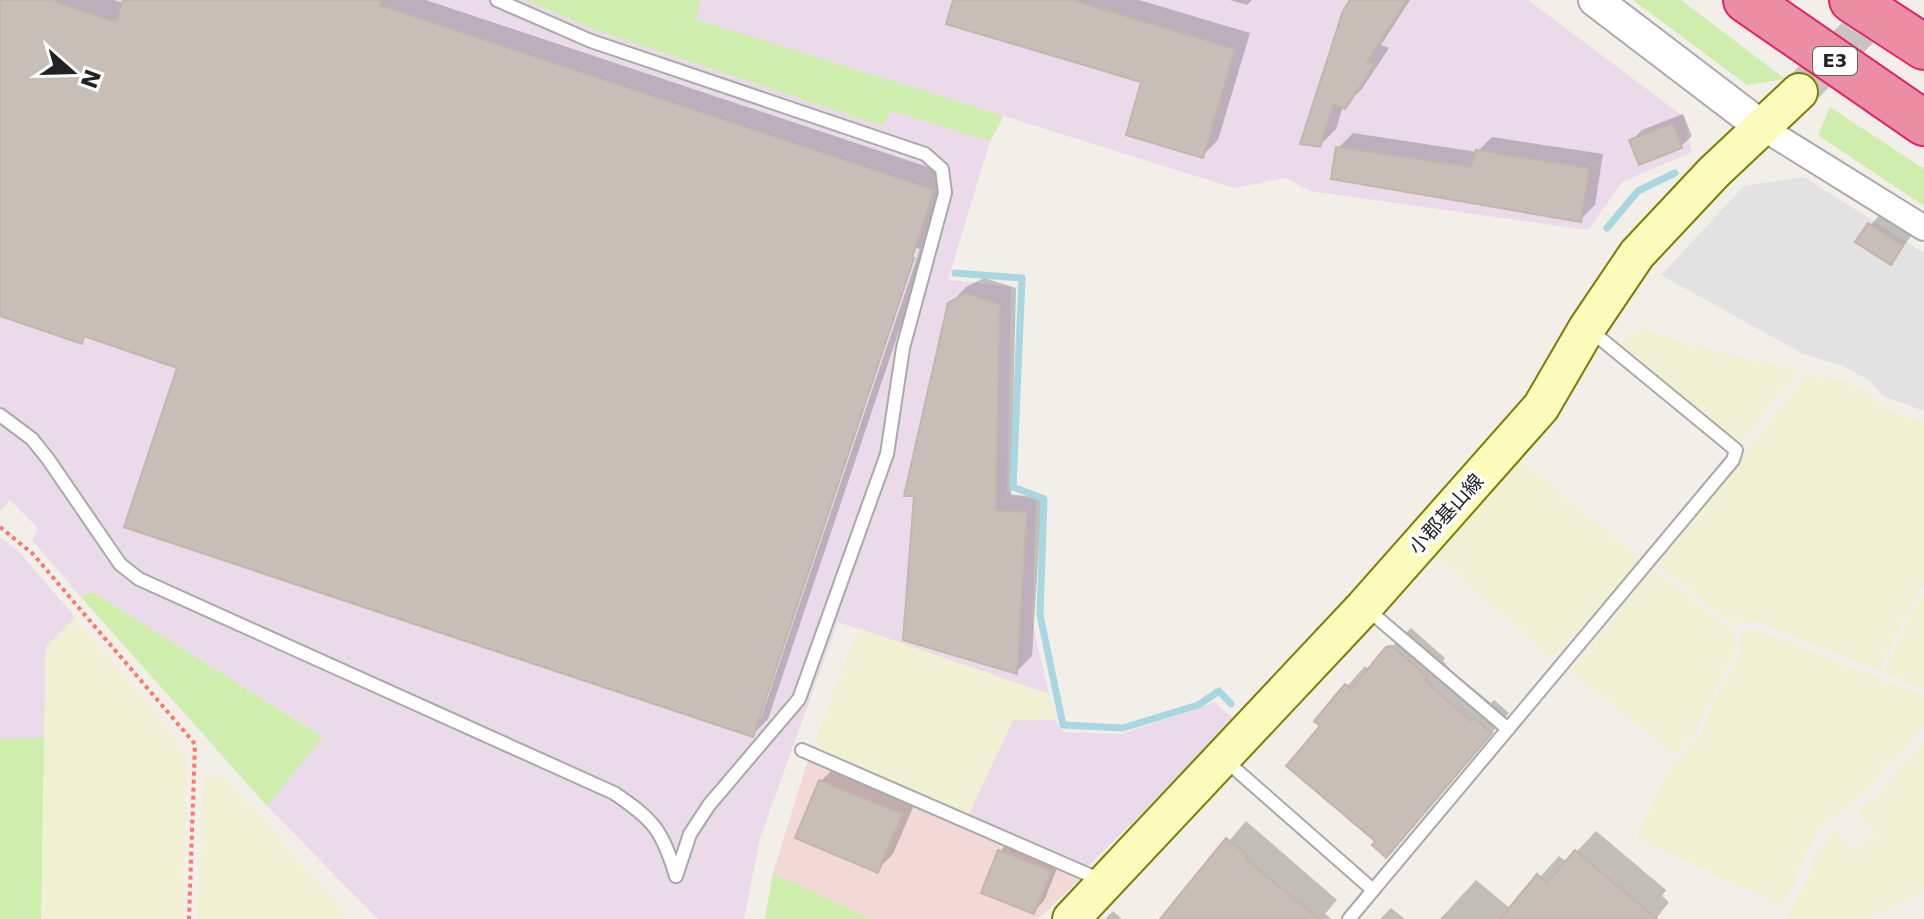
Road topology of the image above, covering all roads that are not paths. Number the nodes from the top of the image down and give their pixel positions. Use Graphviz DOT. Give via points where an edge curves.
graph roads {
  1 [pos="497,0"];
  2 [pos="1595,0"];
  3 [pos="1746,0"];
  4 [pos="1852,0"];
  5 [pos="1924,47"];
  6 [pos="1799,92"];
  7 [pos="1924,123"];
  8 [pos="1763,128"];
  9 [pos="1924,228"];
  10 [pos="1587,328"];
  11 [pos="0,415"];
  12 [pos="1364,607"];
  13 [pos="1508,729"];
  14 [pos="802,750"];
  15 [pos="1222,758"];
  16 [pos="1106,882"];
  17 [pos="1373,890"];
  18 [pos="1071,919"];
  19 [pos="1349,919"];
  1 -- 11 [label="lane" via="591,41 925,154 942,169 945,193 903,348 887,454 840,591 799,699 709,805 690,834 676,876 664,839 644,814 614,793 139,579 120,564 32,439"];
  2 -- 8 [label="street"];
  3 -- 7 [label="highway, E3"];
  4 -- 5 [label="highway"];
  6 -- 8 [label="main road, 小郡基山線"];
  8 -- 9 [label="street"];
  8 -- 10 [label="main road, 小郡基山線" via="1637,254"];
  10 -- 12 [label="main road, 小郡基山線" via="1541,407"];
  10 -- 13 [label="lane" via="1736,450 1733,460"];
  12 -- 13 [label="lane"];
  12 -- 15 [label="main road, 小郡基山線"];
  13 -- 17 [label="lane"];
  14 -- 16 [label="lane"];
  15 -- 16 [label="main road, 小郡基山線"];
  15 -- 17 [label="lane"];
  16 -- 18 [label="main road, 小郡基山線"];
  17 -- 19 [label="lane"];
}
